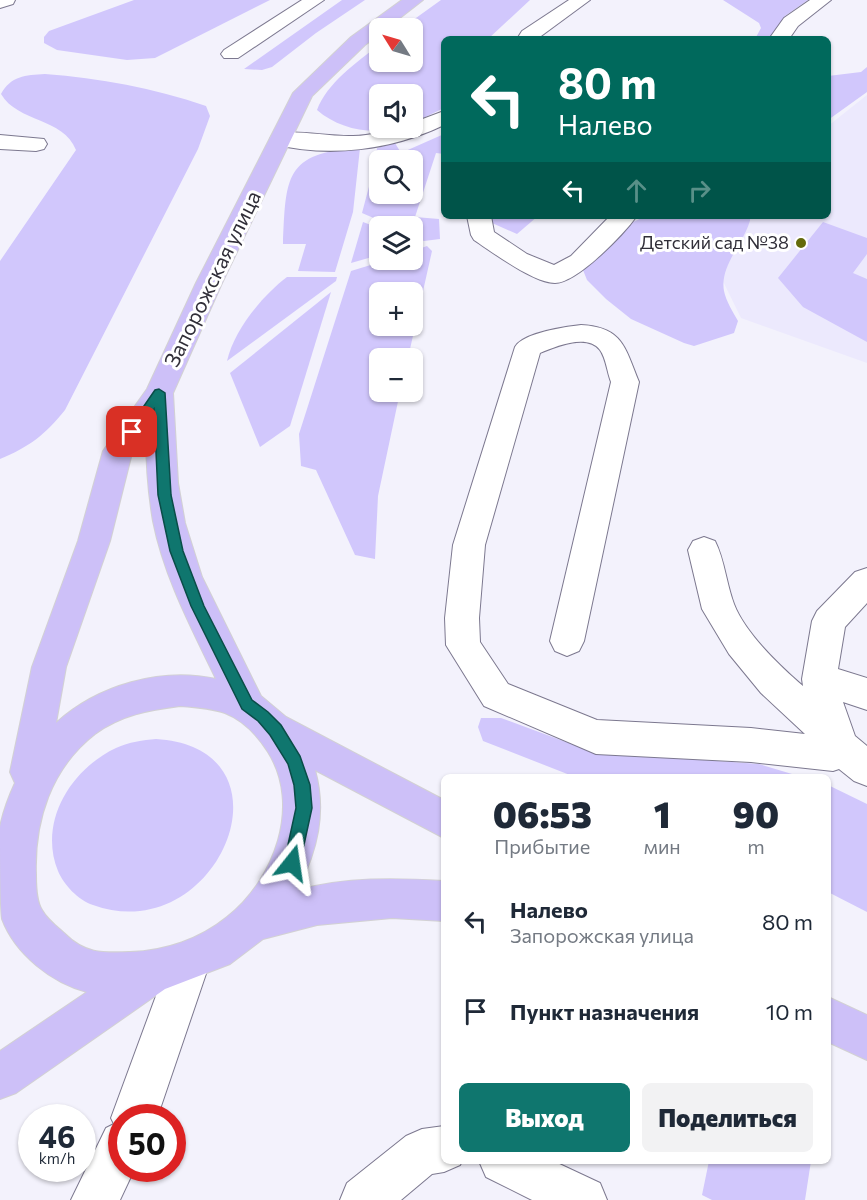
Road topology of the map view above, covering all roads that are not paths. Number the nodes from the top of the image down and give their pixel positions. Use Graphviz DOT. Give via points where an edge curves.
graph roads {
  1 [pos="6,0"];
  2 [pos="315,0"];
  3 [pos="414,0"];
  4 [pos="581,0"];
  5 [pos="822,0"];
  6 [pos="0,2"];
  7 [pos="528,36"];
  8 [pos="781,36"];
  9 [pos="231,54"];
  10 [pos="441,118"];
  11 [pos="282,139"];
  12 [pos="0,142"];
  13 [pos="36,144"];
  14 [pos="480,219"];
  15 [pos="622,219"];
  16 [pos="159,393"];
  17 [pos="704,550"];
  18 [pos="867,581"];
  19 [pos="567,641"];
  20 [pos="819,679"];
  21 [pos="867,694"];
  22 [pos="247,705"];
  23 [pos="276,730"];
  24 [pos="841,747"];
  25 [pos="867,769"];
  26 [pos="29,774"];
  27 [pos="441,818"];
  28 [pos="3,835"];
  29 [pos="441,901"];
  30 [pos="252,922"];
  31 [pos="171,967"];
  32 [pos="831,1020"];
  33 [pos="867,1038"];
  34 [pos="0,1077"];
  35 [pos="137,1104"];
  36 [pos="441,1149"];
  37 [pos="508,1164"];
  38 [pos="108,1173"];
  39 [pos="95,1200"];
  40 [pos="364,1200"];
  41 [pos="583,1200"];
  1 -- 6 [label="street"];
  2 -- 9 [label="street"];
  3 -- 11 [label="main road, Запорожская улица" via="358,41 303,93"];
  4 -- 7 [label="street"];
  5 -- 8 [label="street" via="791,22"];
  10 -- 11 [label="street" via="403,135 368,142 326,145"];
  11 -- 16 [label="main road, Запорожская улица"];
  12 -- 13 [label="street"];
  14 -- 15 [label="street" via="483,235 518,259 555,275 580,261"];
  16 -- 22 [label="main road" via="164,495 177,551 198,606"];
  16 -- 26 [label="main road, Запорожская улица" via="118,451 94,541 49,667"];
  17 -- 24 [label="street" via="719,609 741,644 773,682"];
  18 -- 20 [label="street" via="829,621"];
  19 -- 24 [label="street" via="625,382 609,343 593,335 566,334 528,347 469,545 463,645 496,695 596,738 751,745 833,754"];
  20 -- 21 [label="street"];
  20 -- 24 [label="street"];
  22 -- 23 [label="main road"];
  22 -- 26 [label="main road" via="203,692 180,690 132,698 108,707 65,735"];
  23 -- 27 [label="main road"];
  23 -- 30 [label="main road" via="294,761 304,808 292,863"];
  24 -- 25 [label="street"];
  26 -- 28 [label="main road" via="18,791"];
  28 -- 31 [label="main road" via="2,851 12,902 33,933 73,967 112,975"];
  29 -- 30 [label="main road" via="392,898 317,905"];
  30 -- 31 [label="main road" via="232,938"];
  31 -- 34 [label="main road"];
  31 -- 35 [label="street"];
  32 -- 33 [label="main road"];
  36 -- 40 [label="street" via="422,1152"];
  37 -- 41 [label="street"];
  38 -- 39 [label="street"];
}
